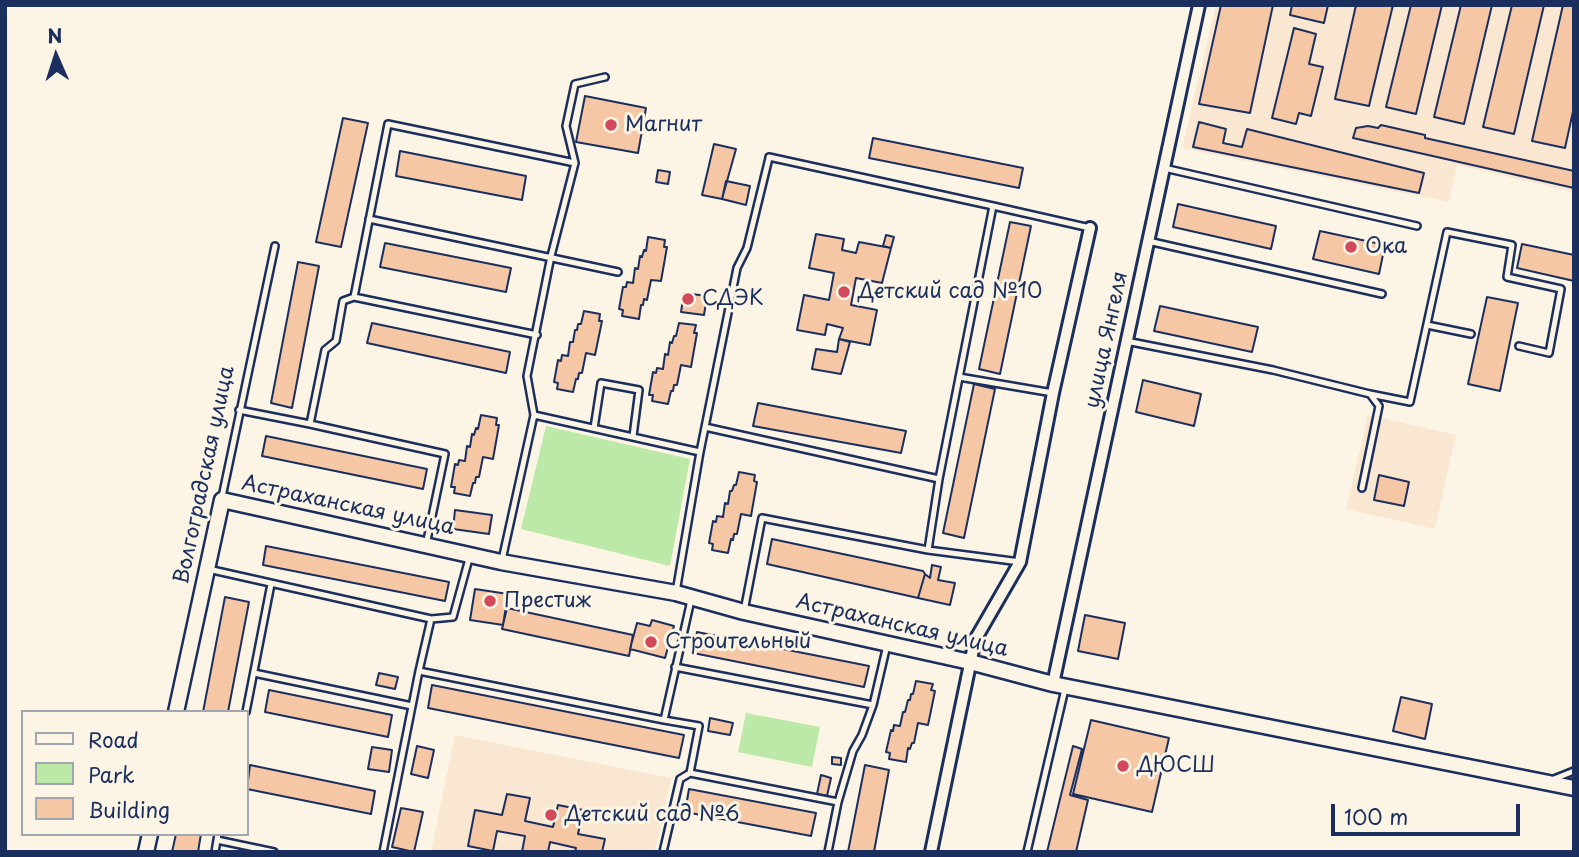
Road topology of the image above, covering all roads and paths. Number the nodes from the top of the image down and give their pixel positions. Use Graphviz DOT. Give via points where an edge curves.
graph roads {
  1 [pos="1199,5"];
  2 [pos="605,77"];
  3 [pos="575,163"];
  4 [pos="1164,168"];
  5 [pos="993,206"];
  6 [pos="369,219"];
  7 [pos="1417,226"];
  8 [pos="1090,228"];
  9 [pos="1148,241"];
  10 [pos="275,246"];
  11 [pos="551,257"];
  12 [pos="618,272"];
  13 [pos="1382,294"];
  14 [pos="354,297"];
  15 [pos="1427,325"];
  16 [pos="1471,334"];
  17 [pos="537,335"];
  18 [pos="1126,341"];
  19 [pos="1519,346"];
  20 [pos="959,377"];
  21 [pos="1053,393"];
  22 [pos="1370,394"];
  23 [pos="239,410"];
  24 [pos="534,415"];
  25 [pos="310,424"];
  26 [pos="705,427"];
  27 [pos="594,428"];
  28 [pos="633,436"];
  29 [pos="700,452"];
  30 [pos="939,479"];
  31 [pos="1362,488"];
  32 [pos="222,500"];
  33 [pos="426,546"];
  34 [pos="928,550"];
  35 [pos="470,554"];
  36 [pos="501,562"];
  37 [pos="1020,562"];
  38 [pos="207,569"];
  39 [pos="271,584"];
  40 [pos="676,593"];
  41 [pos="692,599"];
  42 [pos="744,612"];
  43 [pos="431,619"];
  44 [pos="887,645"];
  45 [pos="970,662"];
  46 [pos="675,667"];
  47 [pos="419,671"];
  48 [pos="254,673"];
  49 [pos="1059,685"];
  50 [pos="873,705"];
  51 [pos="412,706"];
  52 [pos="176,710"];
  53 [pos="246,710"];
  54 [pos="664,720"];
  55 [pos="1574,771"];
  56 [pos="690,773"];
  57 [pos="1538,781"];
  58 [pos="1574,788"];
  59 [pos="838,802"];
  60 [pos="217,837"];
  61 [pos="215,852"];
  62 [pos="274,852"];
  63 [pos="383,852"];
  64 [pos="663,852"];
  65 [pos="828,852"];
  66 [pos="931,852"];
  67 [pos="1027,852"];
  1 -- 4 [label="street, улица Янгеля"];
  2 -- 3 [label="lane" via="575,84 566,126"];
  3 -- 6 [label="lane" via="388,124"];
  3 -- 11 [label="lane"];
  4 -- 7 [label="lane"];
  4 -- 9 [label="street, улица Янгеля"];
  5 -- 8 [label="lane"];
  5 -- 20 [label="lane"];
  5 -- 26 [label="lane" via="769,158 747,248 737,268"];
  6 -- 11 [label="lane"];
  6 -- 14 [label="lane"];
  8 -- 21 [label="street, улица Янгеля"];
  9 -- 13 [label="lane"];
  9 -- 18 [label="street, улица Янгеля"];
  10 -- 23 [label="lane, Волгоградская улица"];
  11 -- 12 [label="lane"];
  11 -- 17 [label="lane"];
  14 -- 17 [label="lane"];
  14 -- 25 [label="lane" via="343,302 336,341 325,350"];
  15 -- 16 [label="lane"];
  15 -- 19 [label="lane" via="1447,232 1512,245 1507,277 1561,289 1549,353"];
  15 -- 22 [label="lane" via="1410,402"];
  17 -- 24 [label="lane" via="527,376"];
  18 -- 22 [label="lane"];
  18 -- 49 [label="street, улица Янгеля"];
  20 -- 21 [label="lane"];
  20 -- 30 [label="lane"];
  21 -- 37 [label="street, улица Янгеля"];
  22 -- 31 [label="lane" via="1379,406"];
  23 -- 25 [label="lane"];
  23 -- 32 [label="lane, Волгоградская улица"];
  24 -- 27 [label="lane"];
  24 -- 36 [label="lane"];
  25 -- 33 [label="lane" via="445,454"];
  26 -- 29 [label="lane"];
  26 -- 30 [label="lane"];
  27 -- 28 [label="lane"];
  27 -- 28 [label="lane" via="601,383 639,390"];
  28 -- 29 [label="lane"];
  29 -- 40 [label="lane"];
  30 -- 34 [label="lane"];
  32 -- 33 [label="street, Астраханская улица"];
  32 -- 38 [label="street, Волгоградская улица"];
  33 -- 35 [label="street, Астраханская улица"];
  34 -- 37 [label="lane"];
  34 -- 42 [label="lane" via="762,518"];
  35 -- 36 [label="street, Астраханская улица"];
  35 -- 43 [label="lane" via="453,617"];
  36 -- 40 [label="street, Астраханская улица"];
  37 -- 45 [label="street, улица Янгеля" via="975,640"];
  38 -- 39 [label="lane"];
  38 -- 52 [label="street, Волгоградская улица"];
  39 -- 43 [label="lane"];
  39 -- 48 [label="lane"];
  40 -- 41 [label="street, Астраханская улица"];
  41 -- 42 [label="street, Астраханская улица"];
  41 -- 46 [label="lane"];
  42 -- 44 [label="street, Астраханская улица"];
  43 -- 47 [label="lane"];
  44 -- 45 [label="street, Астраханская улица"];
  44 -- 50 [label="lane"];
  45 -- 49 [label="street, Астраханская улица"];
  45 -- 66 [label="street, улица Янгеля"];
  46 -- 50 [label="lane"];
  46 -- 54 [label="lane"];
  47 -- 51 [label="lane"];
  47 -- 54 [label="lane"];
  48 -- 51 [label="lane"];
  48 -- 53 [label="lane"];
  49 -- 57 [label="street, Астраханская улица"];
  49 -- 67 [label="lane"];
  50 -- 59 [label="lane"];
  51 -- 63 [label="lane"];
  54 -- 56 [label="lane" via="699,726"];
  55 -- 57 [label="lane"];
  56 -- 59 [label="lane"];
  56 -- 64 [label="lane" via="680,779"];
  57 -- 58 [label="street, Астраханская улица"];
  59 -- 65 [label="lane"];
  60 -- 61 [label="lane"];
  60 -- 62 [label="lane"];
}
